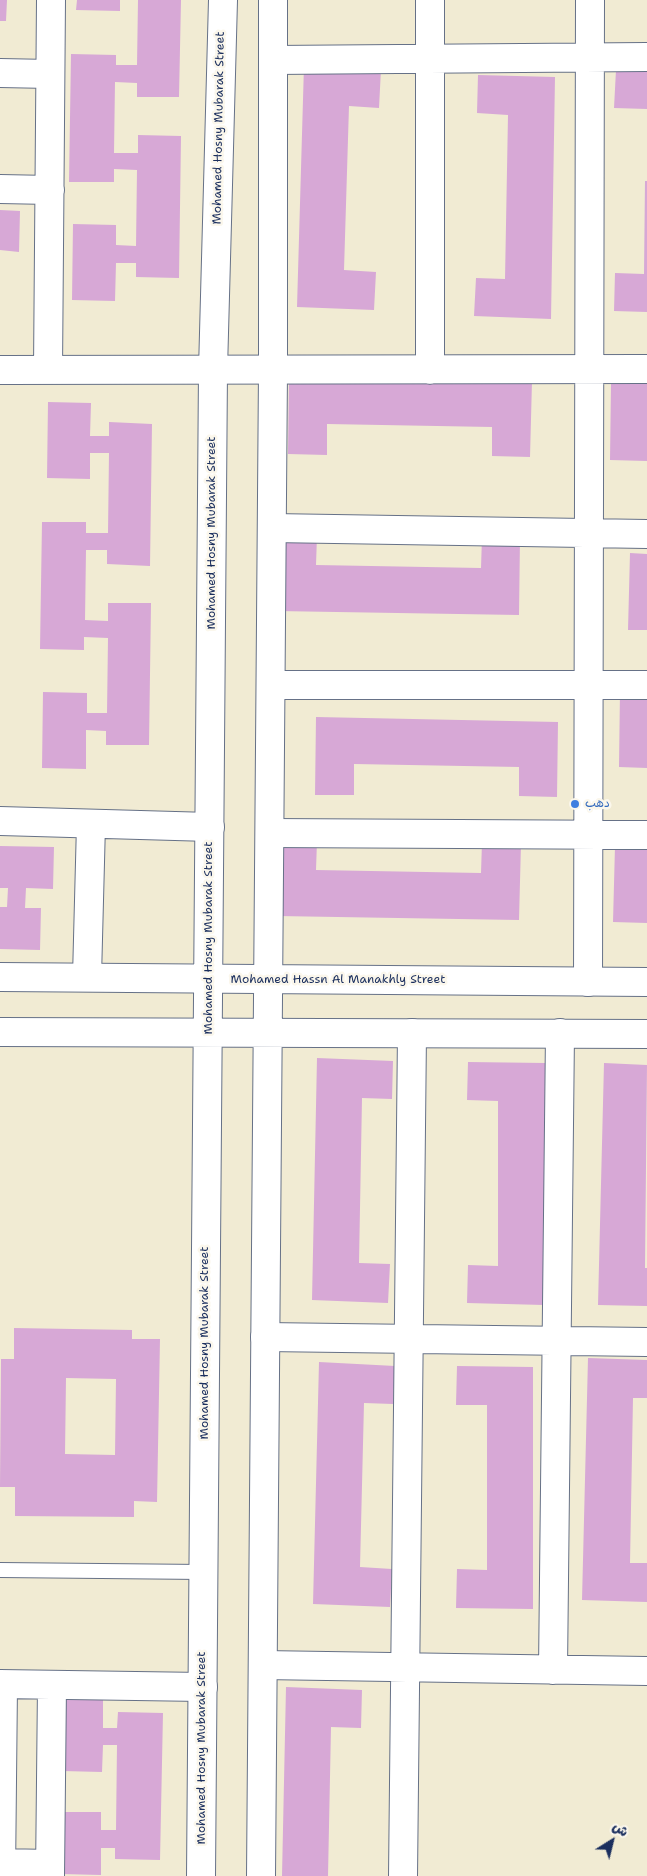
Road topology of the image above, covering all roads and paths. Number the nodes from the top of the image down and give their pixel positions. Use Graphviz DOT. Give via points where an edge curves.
graph roads {
  1 [pos="51,0"];
  2 [pos="223,0"];
  3 [pos="273,0"];
  4 [pos="430,0"];
  5 [pos="590,0"];
  6 [pos="590,58"];
  7 [pos="647,58"];
  8 [pos="430,59"];
  9 [pos="273,60"];
  10 [pos="0,73"];
  11 [pos="50,74"];
  12 [pos="0,189"];
  13 [pos="50,190"];
  14 [pos="589,369"];
  15 [pos="647,369"];
  16 [pos="0,370"];
  17 [pos="48,370"];
  18 [pos="213,370"];
  19 [pos="273,370"];
  20 [pos="430,370"];
  21 [pos="272,528"];
  22 [pos="589,533"];
  23 [pos="647,534"];
  24 [pos="271,685"];
  25 [pos="589,685"];
  26 [pos="647,685"];
  27 [pos="0,821"];
  28 [pos="91,824"];
  29 [pos="210,827"];
  30 [pos="270,833"];
  31 [pos="588,835"];
  32 [pos="647,836"];
  33 [pos="0,977"];
  34 [pos="87,977"];
  35 [pos="208,979"];
  36 [pos="268,979"];
  37 [pos="588,982"];
  38 [pos="647,982"];
  39 [pos="0,1032"];
  40 [pos="208,1032"];
  41 [pos="268,1032"];
  42 [pos="412,1033"];
  43 [pos="560,1033"];
  44 [pos="647,1034"];
  45 [pos="265,1337"];
  46 [pos="409,1339"];
  47 [pos="557,1341"];
  48 [pos="647,1342"];
  49 [pos="0,1570"];
  50 [pos="204,1572"];
  51 [pos="263,1665"];
  52 [pos="406,1668"];
  53 [pos="553,1670"];
  54 [pos="647,1671"];
  55 [pos="2,1684"];
  56 [pos="52,1685"];
  57 [pos="203,1687"];
  58 [pos="1,1868"];
  59 [pos="50,1870"];
  60 [pos="201,1876"];
  61 [pos="261,1876"];
  62 [pos="403,1876"];
  1 -- 11 [label="street"];
  2 -- 18 [label="street, Mohamed Hosny Mubarak Street"];
  3 -- 9 [label="street"];
  4 -- 8 [label="street"];
  5 -- 6 [label="street"];
  6 -- 7 [label="street"];
  6 -- 8 [label="street"];
  6 -- 14 [label="street"];
  8 -- 9 [label="street"];
  8 -- 20 [label="street"];
  9 -- 19 [label="street"];
  10 -- 11 [label="street"];
  11 -- 13 [label="street"];
  12 -- 13 [label="street"];
  13 -- 17 [label="street"];
  14 -- 15 [label="street"];
  14 -- 20 [label="street"];
  14 -- 22 [label="street"];
  16 -- 17 [label="street"];
  17 -- 18 [label="street"];
  18 -- 19 [label="street"];
  18 -- 29 [label="street, Mohamed Hosny Mubarak Street"];
  19 -- 20 [label="street"];
  19 -- 21 [label="street"];
  21 -- 22 [label="street"];
  21 -- 24 [label="street"];
  22 -- 23 [label="street"];
  22 -- 25 [label="street"];
  24 -- 25 [label="street"];
  24 -- 30 [label="street"];
  25 -- 26 [label="street"];
  25 -- 31 [label="street"];
  27 -- 28 [label="street"];
  28 -- 29 [label="street"];
  28 -- 34 [label="street"];
  29 -- 35 [label="street, Mohamed Hosny Mubarak Street"];
  30 -- 31 [label="street"];
  30 -- 36 [label="street"];
  31 -- 32 [label="street"];
  31 -- 37 [label="street"];
  33 -- 34 [label="street, Mohamed Hassn Al Manakhly Street"];
  34 -- 35 [label="street, Mohamed Hassn Al Manakhly Street"];
  35 -- 36 [label="street, Mohamed Hassn Al Manakhly Street"];
  35 -- 40 [label="street, Mohamed Hosny Mubarak Street"];
  36 -- 37 [label="street, Mohamed Hassn Al Manakhly Street"];
  36 -- 41 [label="street"];
  37 -- 38 [label="street, Mohamed Hassn Al Manakhly Street"];
  39 -- 40 [label="street"];
  40 -- 41 [label="street"];
  40 -- 50 [label="street, Mohamed Hosny Mubarak Street"];
  41 -- 42 [label="street"];
  41 -- 45 [label="street"];
  42 -- 43 [label="street"];
  42 -- 46 [label="street"];
  43 -- 44 [label="street"];
  43 -- 47 [label="street"];
  45 -- 46 [label="street"];
  45 -- 51 [label="street"];
  46 -- 47 [label="street"];
  46 -- 52 [label="street"];
  47 -- 48 [label="street"];
  47 -- 53 [label="street"];
  49 -- 50 [label="lane"];
  50 -- 57 [label="street, Mohamed Hosny Mubarak Street"];
  51 -- 52 [label="street"];
  51 -- 61 [label="street"];
  52 -- 53 [label="street"];
  52 -- 62 [label="street"];
  53 -- 54 [label="street"];
  55 -- 56 [label="street"];
  55 -- 58 [label="street"];
  56 -- 57 [label="street"];
  56 -- 59 [label="street"];
  57 -- 60 [label="street, Mohamed Hosny Mubarak Street"];
  58 -- 59 [label="street"];
}
